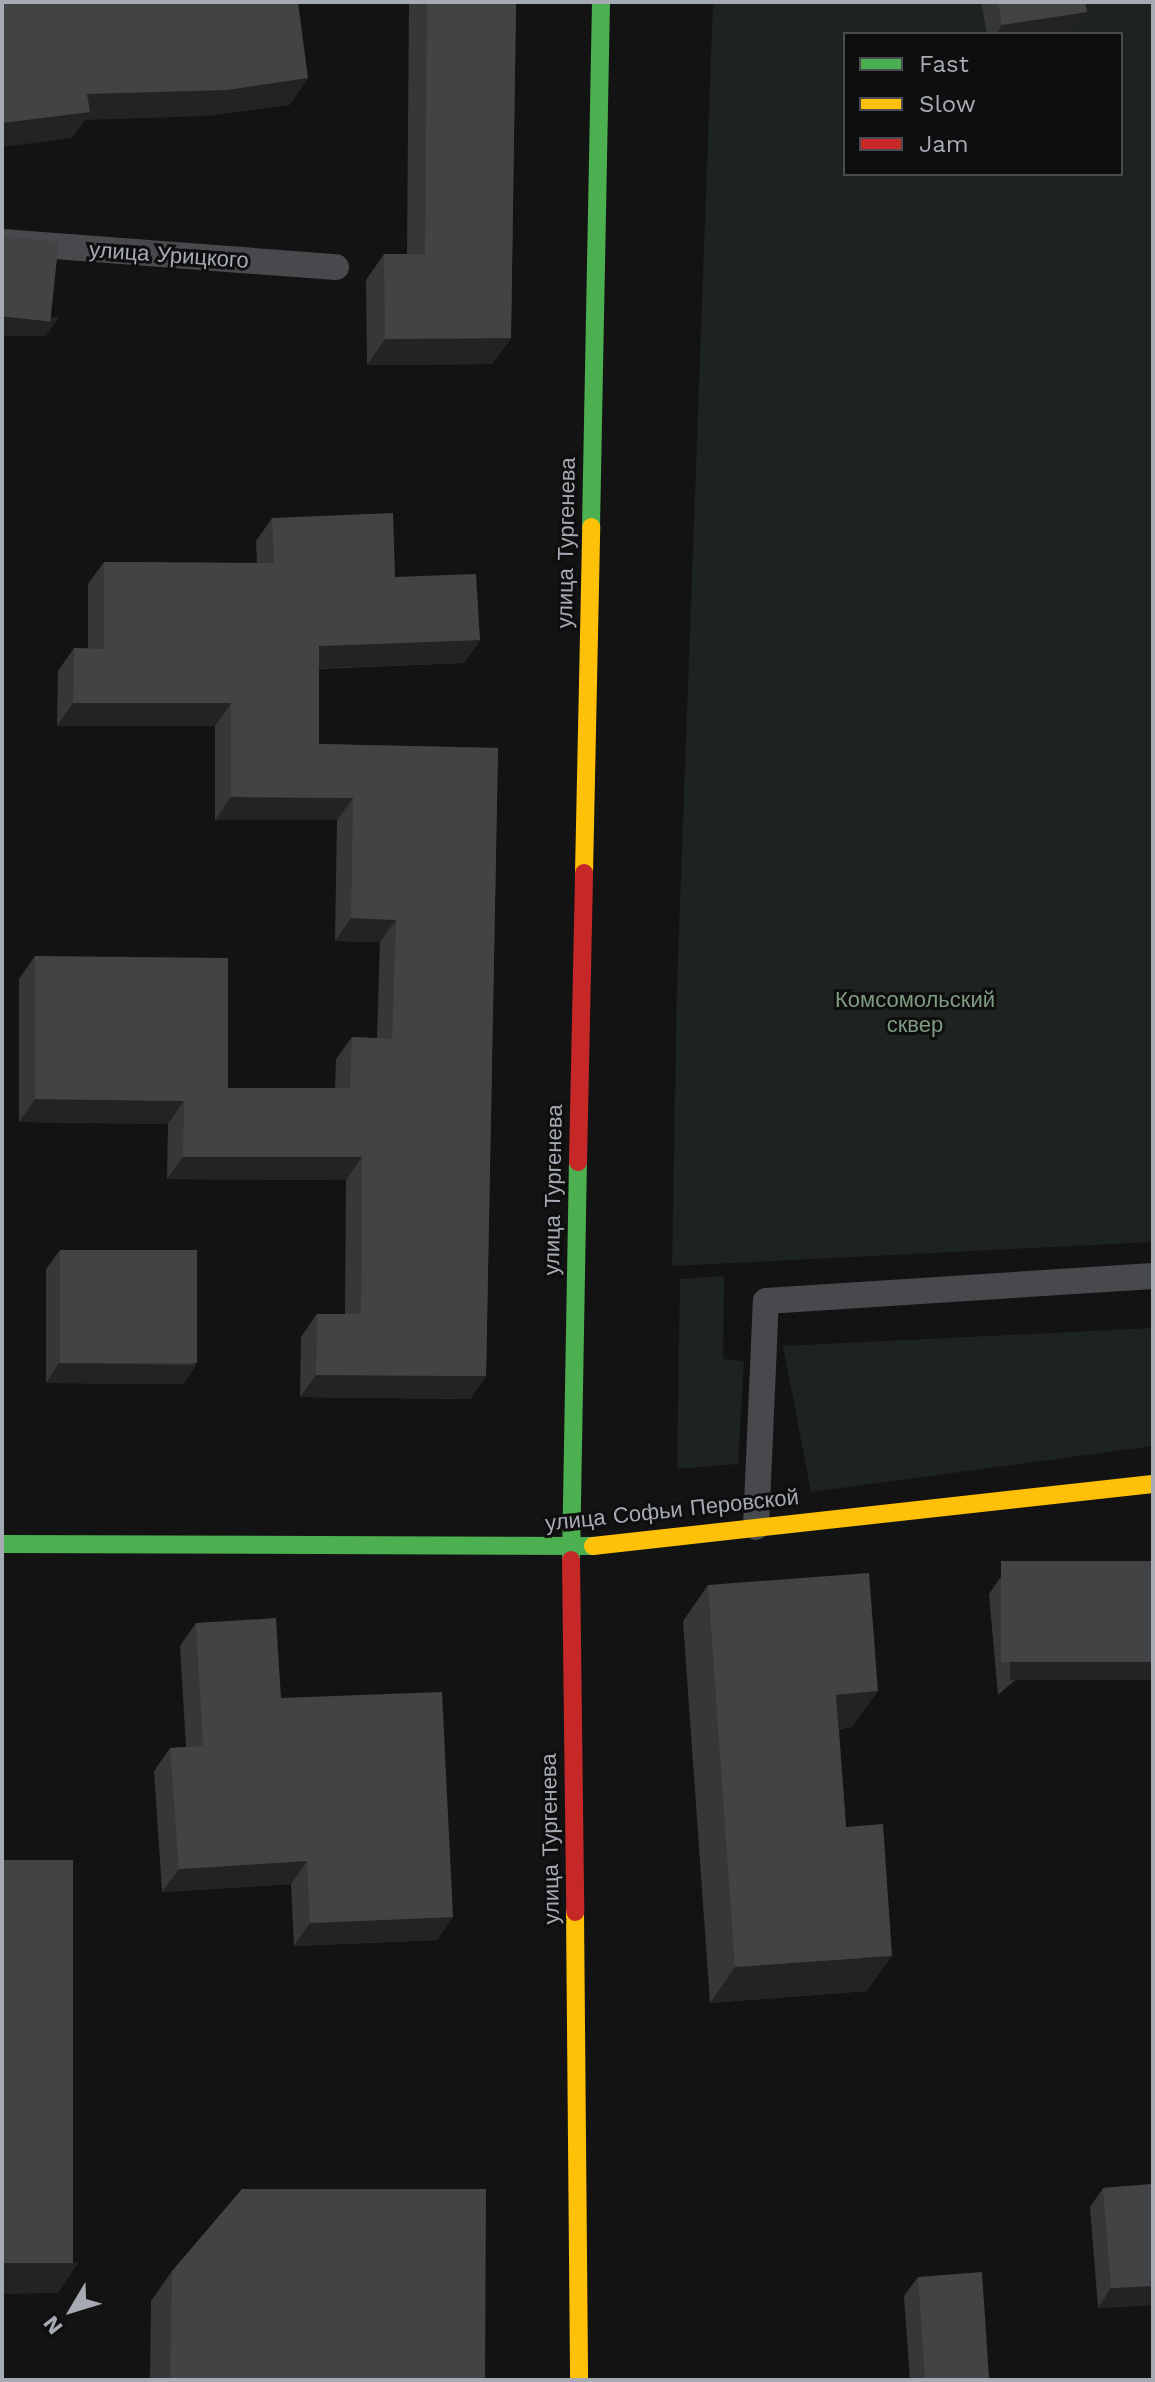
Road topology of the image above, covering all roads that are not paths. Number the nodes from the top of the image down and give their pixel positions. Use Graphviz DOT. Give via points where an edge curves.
graph roads {
  1 [pos="601,2"];
  2 [pos="2,242"];
  3 [pos="336,267"];
  4 [pos="1153,1276"];
  5 [pos="1153,1484"];
  6 [pos="756,1527"];
  7 [pos="2,1544"];
  8 [pos="571,1548"];
  9 [pos="579,2380"];
  1 -- 8 [label="main road, улица Тургенева"];
  2 -- 3 [label="lane, улица Урицкого"];
  4 -- 6 [label="lane" via="766,1301"];
  5 -- 6 [label="main road, улица Софьи Перовской"];
  6 -- 8 [label="main road, улица Софьи Перовской"];
  7 -- 8 [label="main road, улица Софьи Перовской"];
  8 -- 9 [label="main road, улица Тургенева"];
}
